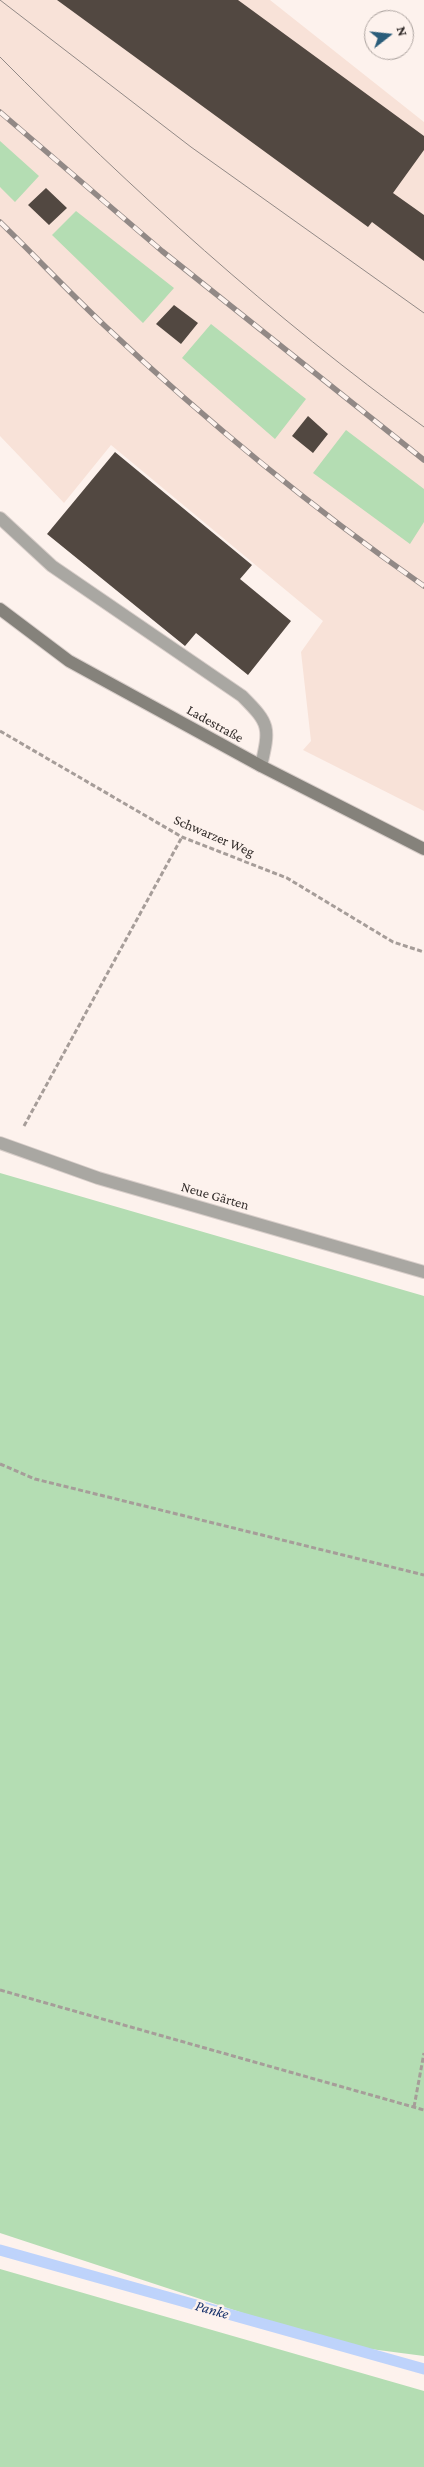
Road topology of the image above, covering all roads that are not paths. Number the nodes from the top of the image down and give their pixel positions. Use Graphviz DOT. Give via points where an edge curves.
graph roads {
  1 [pos="0,518"];
  2 [pos="0,609"];
  3 [pos="261,766"];
  4 [pos="424,850"];
  5 [pos="0,1143"];
  6 [pos="424,1272"];
  1 -- 3 [label="lane" via="52,566 242,696 263,716 267,739"];
  2 -- 3 [label="street, Ladestraße" via="69,661"];
  3 -- 4 [label="street, Ladestraße"];
  5 -- 6 [label="lane, Neue Gärten" via="98,1178"];
}
